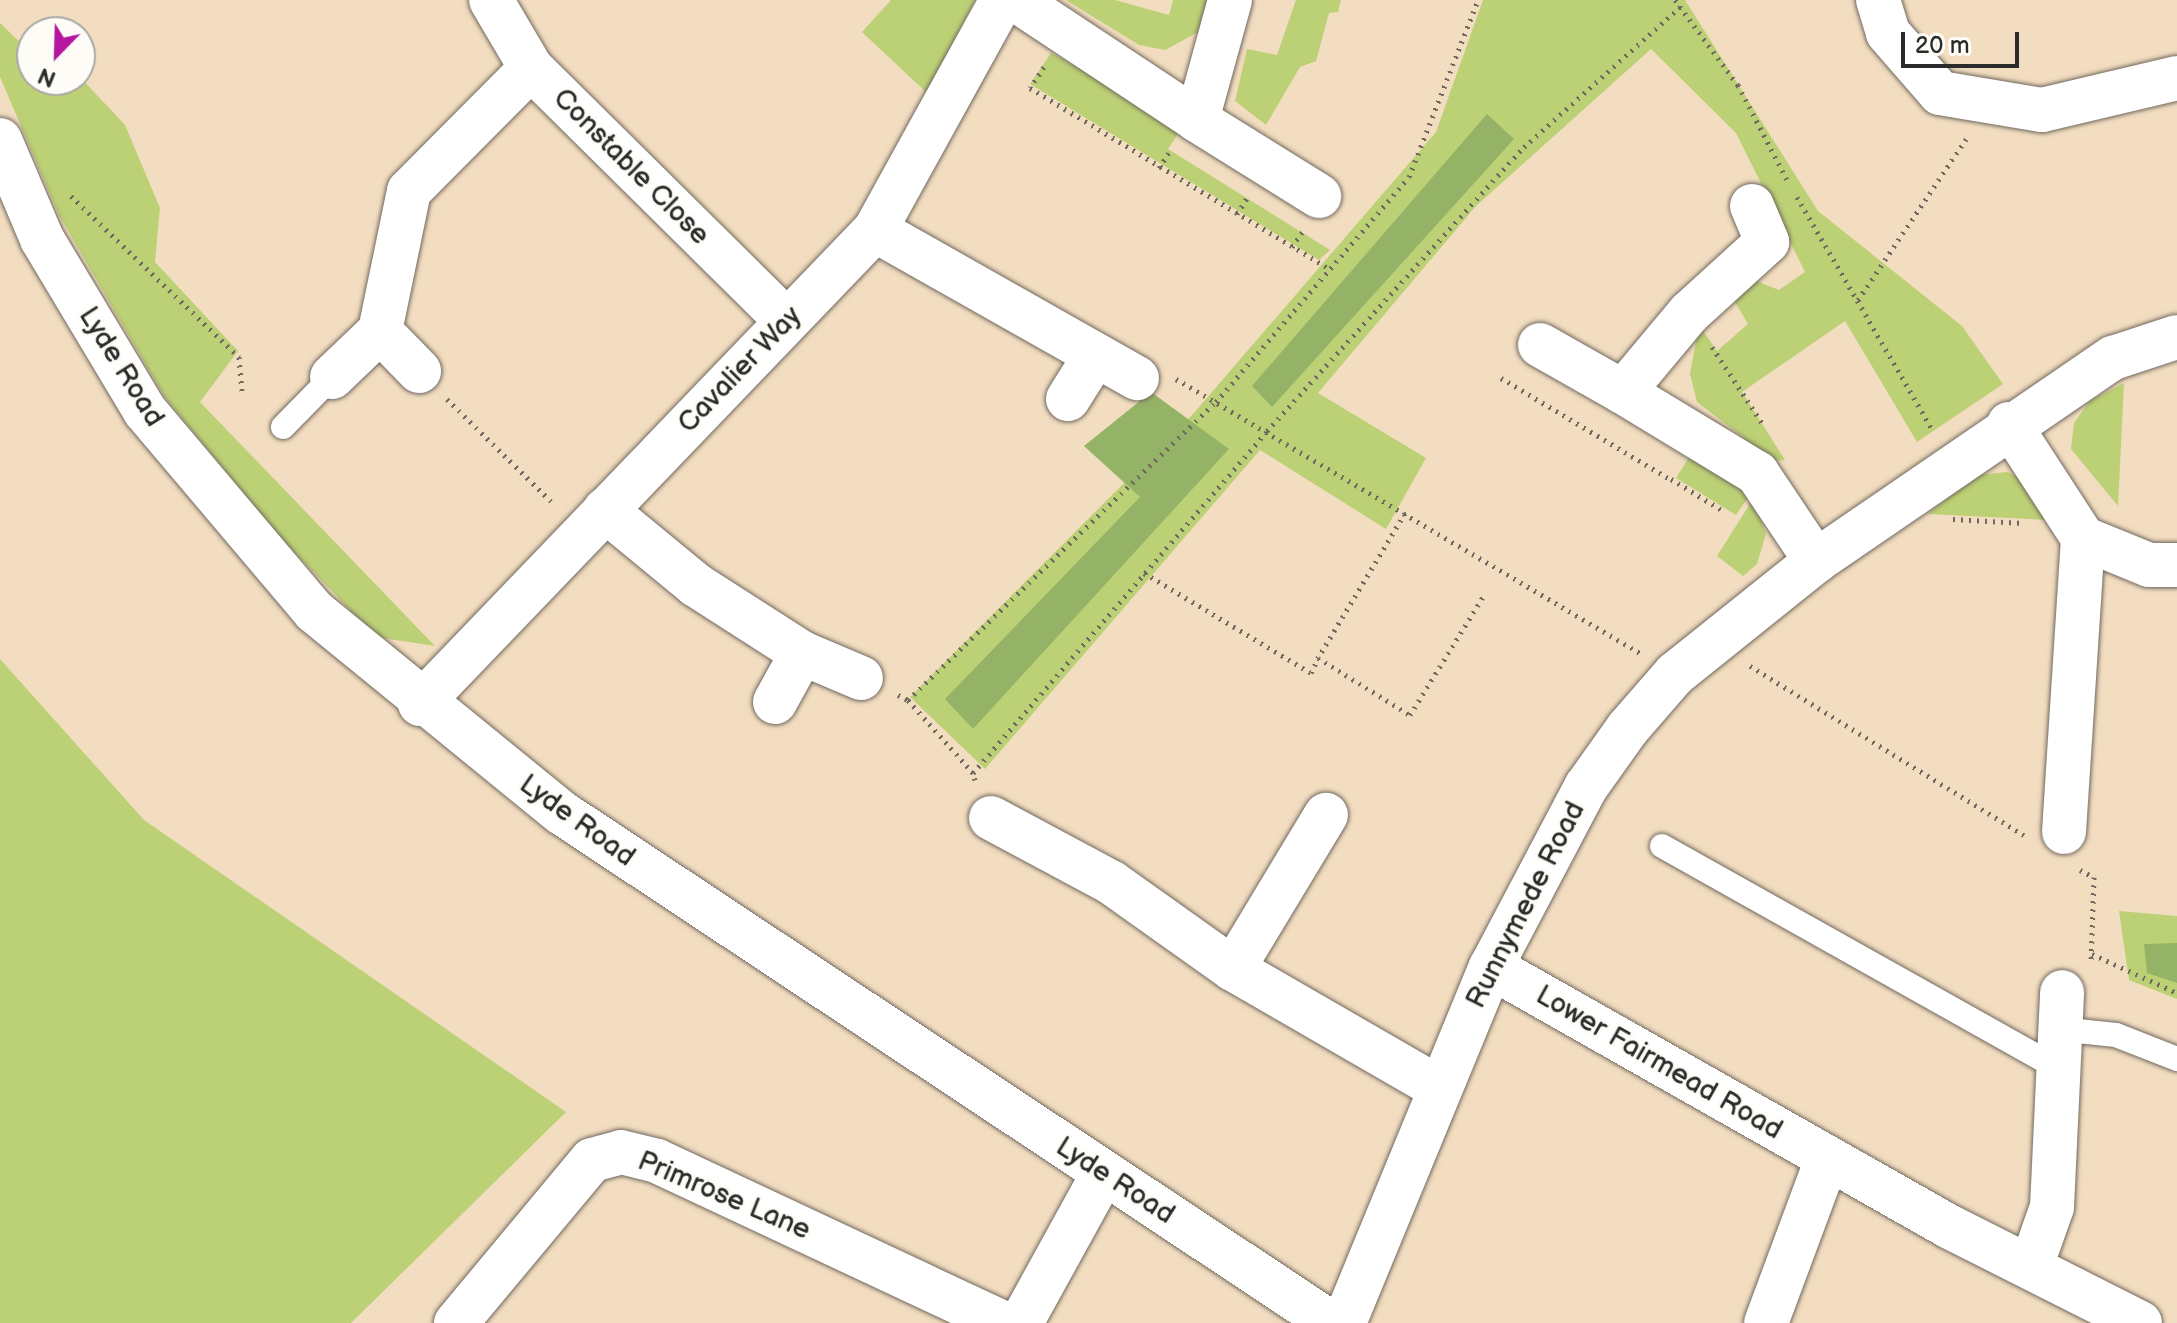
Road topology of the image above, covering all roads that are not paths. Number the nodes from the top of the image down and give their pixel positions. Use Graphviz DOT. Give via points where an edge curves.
graph roads {
  1 [pos="491,0"];
  2 [pos="1002,0"];
  3 [pos="1016,0"];
  4 [pos="1230,0"];
  5 [pos="1878,0"];
  6 [pos="531,68"];
  7 [pos="2177,78"];
  8 [pos="1197,120"];
  9 [pos="0,140"];
  10 [pos="1319,196"];
  11 [pos="875,230"];
  12 [pos="1767,239"];
  13 [pos="787,321"];
  14 [pos="380,331"];
  15 [pos="2177,337"];
  16 [pos="1540,345"];
  17 [pos="1095,356"];
  18 [pos="419,371"];
  19 [pos="332,377"];
  20 [pos="1137,378"];
  21 [pos="1623,392"];
  22 [pos="1068,399"];
  23 [pos="2009,424"];
  24 [pos="283,427"];
  25 [pos="594,521"];
  26 [pos="2079,532"];
  27 [pos="1816,561"];
  28 [pos="2177,565"];
  29 [pos="802,653"];
  30 [pos="861,678"];
  31 [pos="775,702"];
  32 [pos="420,704"];
  33 [pos="1326,815"];
  34 [pos="991,818"];
  35 [pos="1662,846"];
  36 [pos="2057,846"];
  37 [pos="1491,967"];
  38 [pos="1233,969"];
  39 [pos="2059,1030"];
  40 [pos="2177,1059"];
  41 [pos="1437,1087"];
  42 [pos="1827,1159"];
  43 [pos="1103,1174"];
  44 [pos="2032,1264"];
  45 [pos="456,1323"];
  46 [pos="1003,1323"];
  47 [pos="1021,1323"];
  48 [pos="1331,1323"];
  49 [pos="1344,1323"];
  50 [pos="1766,1323"];
  51 [pos="2140,1323"];
  1 -- 6 [label="street, Constable Close"];
  2 -- 11 [label="street, Cavalier Way"];
  3 -- 8 [label="street"];
  4 -- 8 [label="street"];
  5 -- 7 [label="street" via="1888,33 1940,93 2042,110"];
  6 -- 13 [label="street, Constable Close"];
  6 -- 14 [label="street" via="409,191"];
  8 -- 10 [label="street"];
  9 -- 32 [label="street, Lyde Road" via="42,239 145,411 314,611"];
  11 -- 13 [label="street, Cavalier Way"];
  11 -- 17 [label="street"];
  12 -- 21 [label="street" via="1689,313"];
  13 -- 25 [label="street, Cavalier Way"];
  14 -- 18 [label="street"];
  14 -- 19 [label="street"];
  15 -- 23 [label="street, Runnymede Road" via="2113,358"];
  16 -- 21 [label="street"];
  17 -- 20 [label="street"];
  17 -- 22 [label="street"];
  19 -- 24 [label="lane"];
  21 -- 27 [label="street" via="1757,473"];
  23 -- 26 [label="street"];
  23 -- 27 [label="street, Runnymede Road"];
  25 -- 29 [label="street"];
  25 -- 32 [label="street, Cavalier Way"];
  26 -- 28 [label="street" via="2149,565"];
  26 -- 36 [label="street"];
  27 -- 37 [label="street, Runnymede Road" via="1675,674 1586,787"];
  29 -- 30 [label="street"];
  29 -- 31 [label="street"];
  32 -- 43 [label="street, Lyde Road" via="562,813"];
  33 -- 38 [label="street"];
  34 -- 38 [label="street" via="1112,883"];
  35 -- 39 [label="lane"];
  37 -- 41 [label="street, Runnymede Road"];
  37 -- 42 [label="street, Lower Fairmead Road"];
  38 -- 41 [label="street"];
  39 -- 40 [label="lane" via="2116,1035"];
  39 -- 44 [label="street" via="2052,1207"];
  41 -- 49 [label="street, Runnymede Road"];
  42 -- 44 [label="street, Lower Fairmead Road"];
  42 -- 50 [label="street"];
  43 -- 47 [label="street"];
  43 -- 48 [label="street, Lyde Road"];
  44 -- 51 [label="street, Lower Fairmead Road"];
  45 -- 46 [label="street, Primrose Lane" via="592,1160 621,1152 657,1161"];
}
